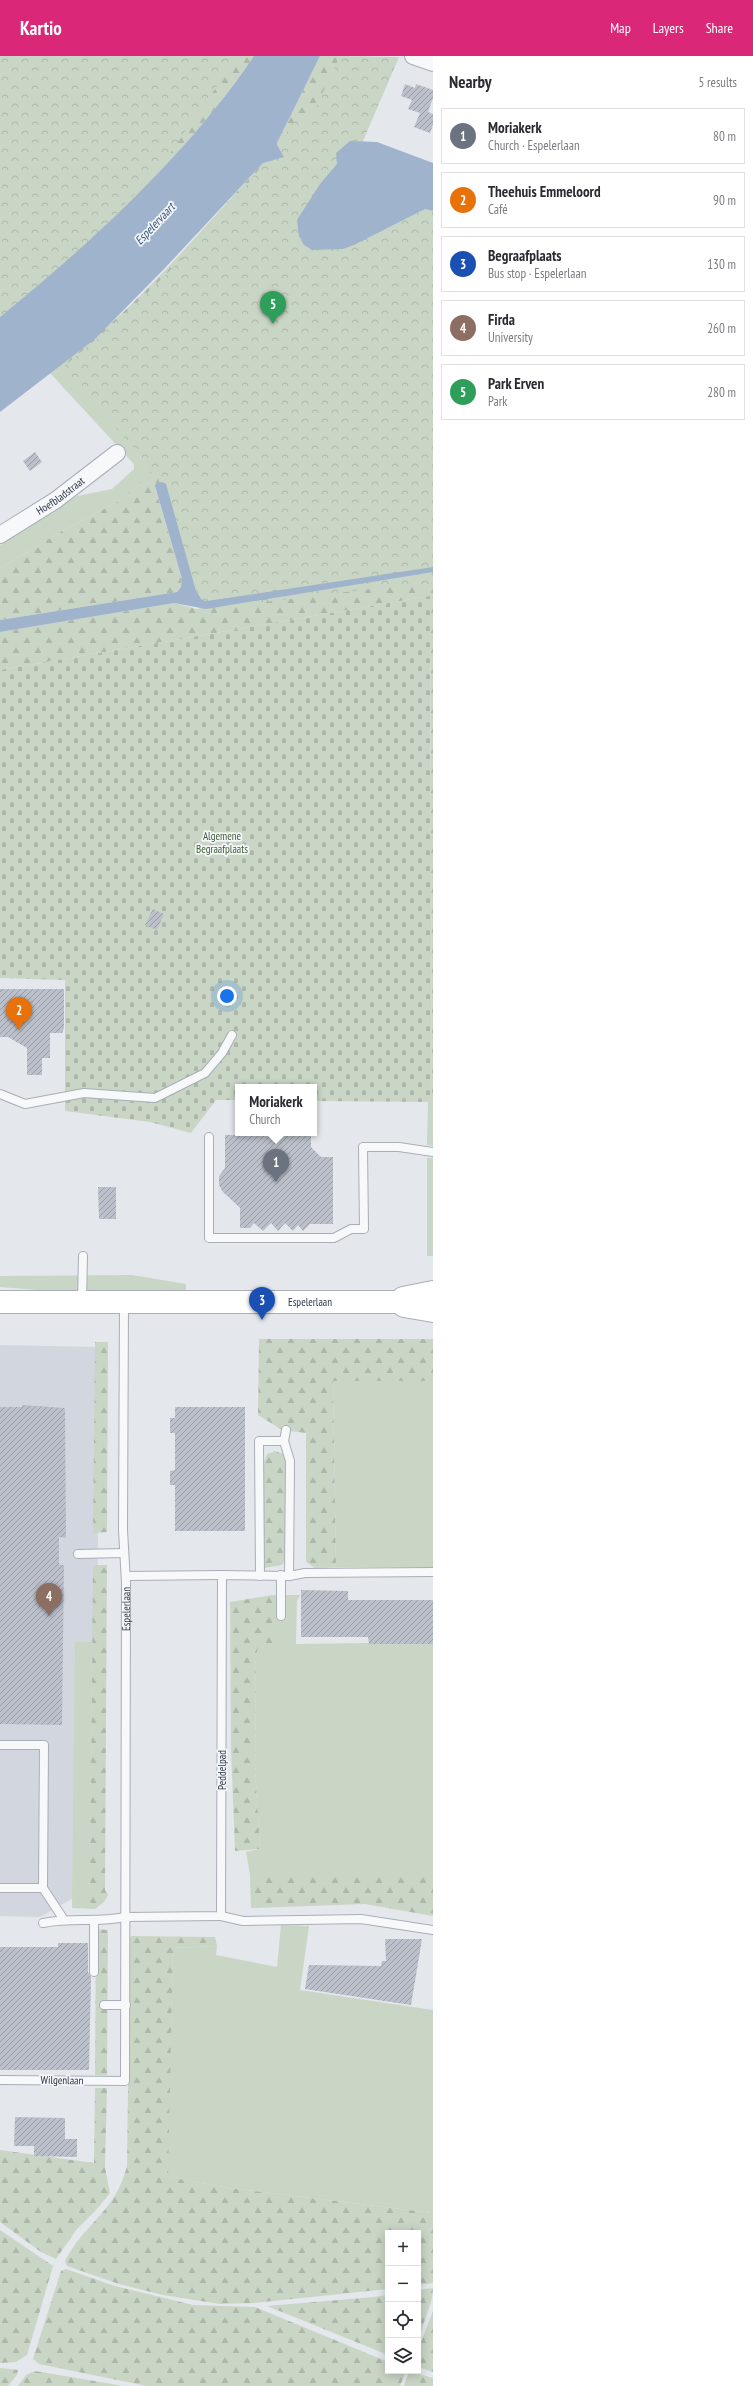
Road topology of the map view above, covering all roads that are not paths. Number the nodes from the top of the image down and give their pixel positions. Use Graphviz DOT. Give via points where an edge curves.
graph roads {
  1 [pos="413,56"];
  2 [pos="433,63"];
  3 [pos="117,453"];
  4 [pos="0,535"];
  5 [pos="232,1035"];
  6 [pos="0,1094"];
  7 [pos="209,1136"];
  8 [pos="433,1152"];
  9 [pos="83,1256"];
  10 [pos="433,1292"];
  11 [pos="0,1302"];
  12 [pos="82,1302"];
  13 [pos="124,1302"];
  14 [pos="399,1302"];
  15 [pos="433,1311"];
  16 [pos="286,1430"];
  17 [pos="284,1441"];
  18 [pos="124,1553"];
  19 [pos="78,1554"];
  20 [pos="433,1572"];
  21 [pos="222,1575"];
  22 [pos="126,1576"];
  23 [pos="260,1576"];
  24 [pos="285,1576"];
  25 [pos="281,1616"];
  26 [pos="0,1745"];
  27 [pos="0,1888"];
  28 [pos="43,1888"];
  29 [pos="221,1916"];
  30 [pos="125,1917"];
  31 [pos="64,1920"];
  32 [pos="94,1921"];
  33 [pos="44,1922"];
  34 [pos="433,1930"];
  35 [pos="94,1972"];
  36 [pos="104,2005"];
  37 [pos="126,2005"];
  38 [pos="0,2080"];
  1 -- 2 [label="street"];
  3 -- 4 [label="street, Hoefbladstraat" via="56,500"];
  5 -- 6 [label="lane" via="222,1053 205,1073 155,1098 84,1093 25,1104"];
  7 -- 8 [label="lane" via="209,1238 334,1238 351,1229 364,1229 363,1147 399,1146"];
  9 -- 12 [label="lane"];
  10 -- 14 [label="main road, Espelerlaan" via="403,1298"];
  11 -- 12 [label="main road, Espelerlaan"];
  12 -- 13 [label="main road, Espelerlaan"];
  13 -- 14 [label="main road, Espelerlaan"];
  13 -- 18 [label="lane, Espelerlaan"];
  14 -- 15 [label="main road, Espelerlaan" via="404,1306"];
  16 -- 17 [label="lane"];
  17 -- 23 [label="lane" via="259,1441"];
  17 -- 24 [label="lane" via="290,1461"];
  18 -- 19 [label="lane"];
  18 -- 22 [label="lane, Espelerlaan"];
  20 -- 24 [label="lane" via="304,1573"];
  21 -- 22 [label="lane"];
  21 -- 23 [label="lane"];
  21 -- 29 [label="lane, Peddelpad"];
  22 -- 30 [label="lane, Espelerlaan"];
  23 -- 24 [label="lane"];
  24 -- 25 [label="lane"];
  26 -- 28 [label="lane" via="44,1745"];
  27 -- 28 [label="lane"];
  28 -- 31 [label="lane"];
  29 -- 30 [label="lane"];
  29 -- 34 [label="lane" via="243,1921 361,1919"];
  30 -- 32 [label="lane"];
  30 -- 37 [label="lane"];
  31 -- 32 [label="lane"];
  31 -- 33 [label="lane"];
  32 -- 35 [label="lane"];
  36 -- 37 [label="lane"];
  37 -- 38 [label="lane, Wilgenlaan" via="125,2081"];
}
